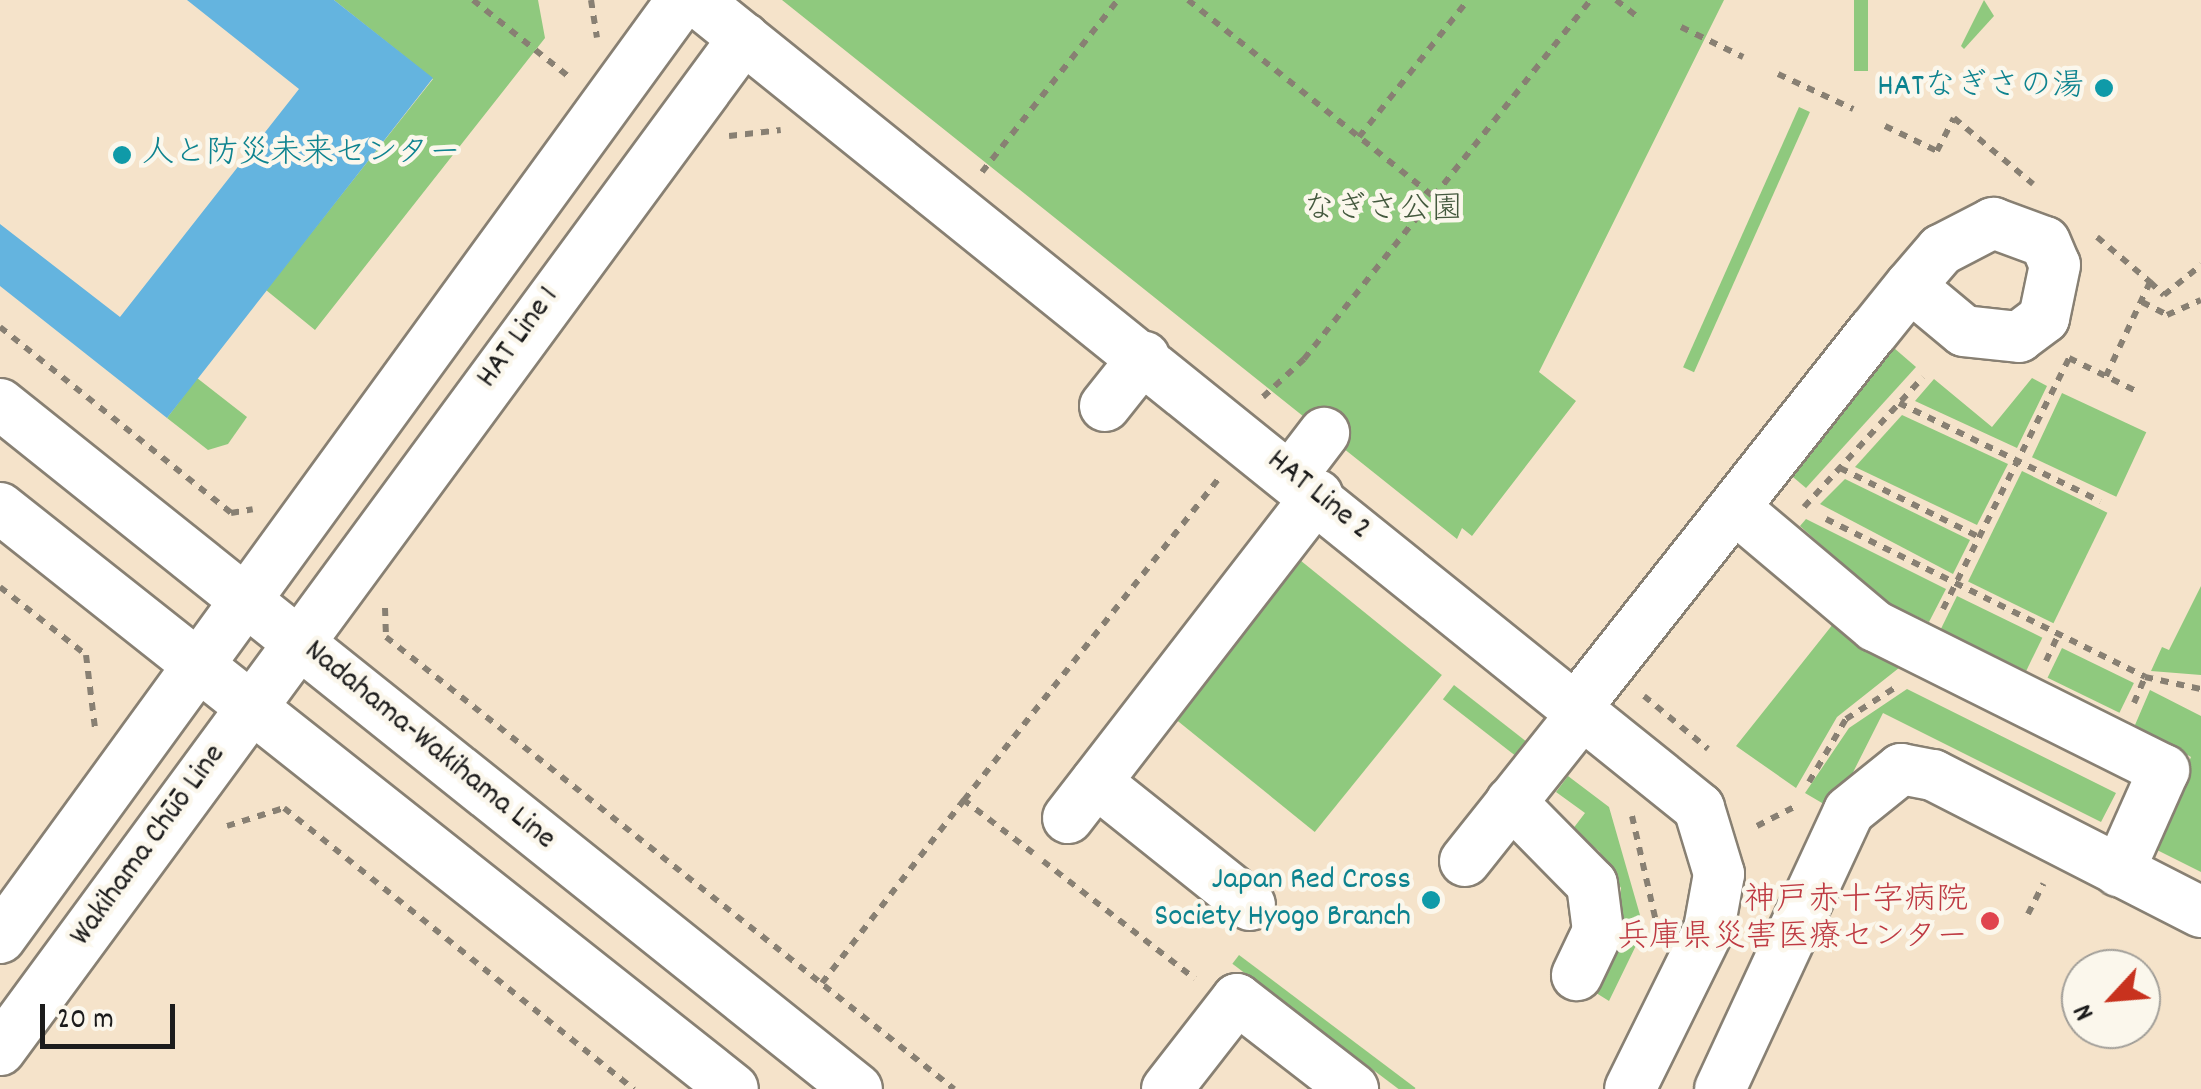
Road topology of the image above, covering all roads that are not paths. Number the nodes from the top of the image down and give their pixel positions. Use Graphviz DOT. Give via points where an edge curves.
graph roads {
  1 [pos="682,0"];
  2 [pos="696,0"];
  3 [pos="744,38"];
  4 [pos="1910,286"];
  5 [pos="1130,346"];
  6 [pos="1092,395"];
  7 [pos="0,404"];
  8 [pos="1333,440"];
  9 [pos="1752,472"];
  10 [pos="1306,486"];
  11 [pos="0,508"];
  12 [pos="247,600"];
  13 [pos="298,641"];
  14 [pos="199,667"];
  15 [pos="250,707"];
  16 [pos="1582,708"];
  17 [pos="1512,802"];
  18 [pos="1465,861"];
  19 [pos="2120,871"];
  20 [pos="1250,905"];
  21 [pos="2201,912"];
  22 [pos="0,938"];
  23 [pos="1577,974"];
  24 [pos="0,1050"];
  25 [pos="733,1089"];
  26 [pos="857,1089"];
  27 [pos="1167,1089"];
  28 [pos="1353,1089"];
  29 [pos="1630,1089"];
  30 [pos="1720,1089"];
  1 -- 12 [label="street, HAT Line 1"];
  2 -- 3 [label="street, HAT Line 2"];
  3 -- 5 [label="street, HAT Line 2"];
  3 -- 13 [label="street, HAT Line 1"];
  4 -- 9 [label="street"];
  5 -- 6 [label="street"];
  5 -- 10 [label="street, HAT Line 2"];
  7 -- 12 [label="street, Nadahama-Wakihama Line"];
  8 -- 10 [label="street"];
  9 -- 16 [label="street"];
  9 -- 19 [label="street" via="1875,626 2164,770"];
  10 -- 16 [label="street, HAT Line 2"];
  10 -- 20 [label="street" via="1082,800"];
  11 -- 14 [label="street"];
  12 -- 13 [label="street, Nadahama-Wakihama Line"];
  12 -- 14 [label="street, Wakihama Chūō Line"];
  13 -- 15 [label="street, Wakihama Chūō Line"];
  13 -- 26 [label="street, Nadahama-Wakihama Line"];
  14 -- 15 [label="street"];
  14 -- 22 [label="street, Wakihama Chūō Line"];
  15 -- 24 [label="street, Wakihama Chūō Line"];
  15 -- 25 [label="street"];
  16 -- 17 [label="street"];
  16 -- 29 [label="street, HAT Line 2" via="1700,808 1719,874 1709,928"];
  17 -- 18 [label="street"];
  17 -- 23 [label="street" via="1592,884 1598,932"];
  19 -- 21 [label="street"];
  19 -- 30 [label="street" via="1933,775 1901,769 1882,778 1849,811"];
  27 -- 28 [label="street" via="1238,999"];
}
